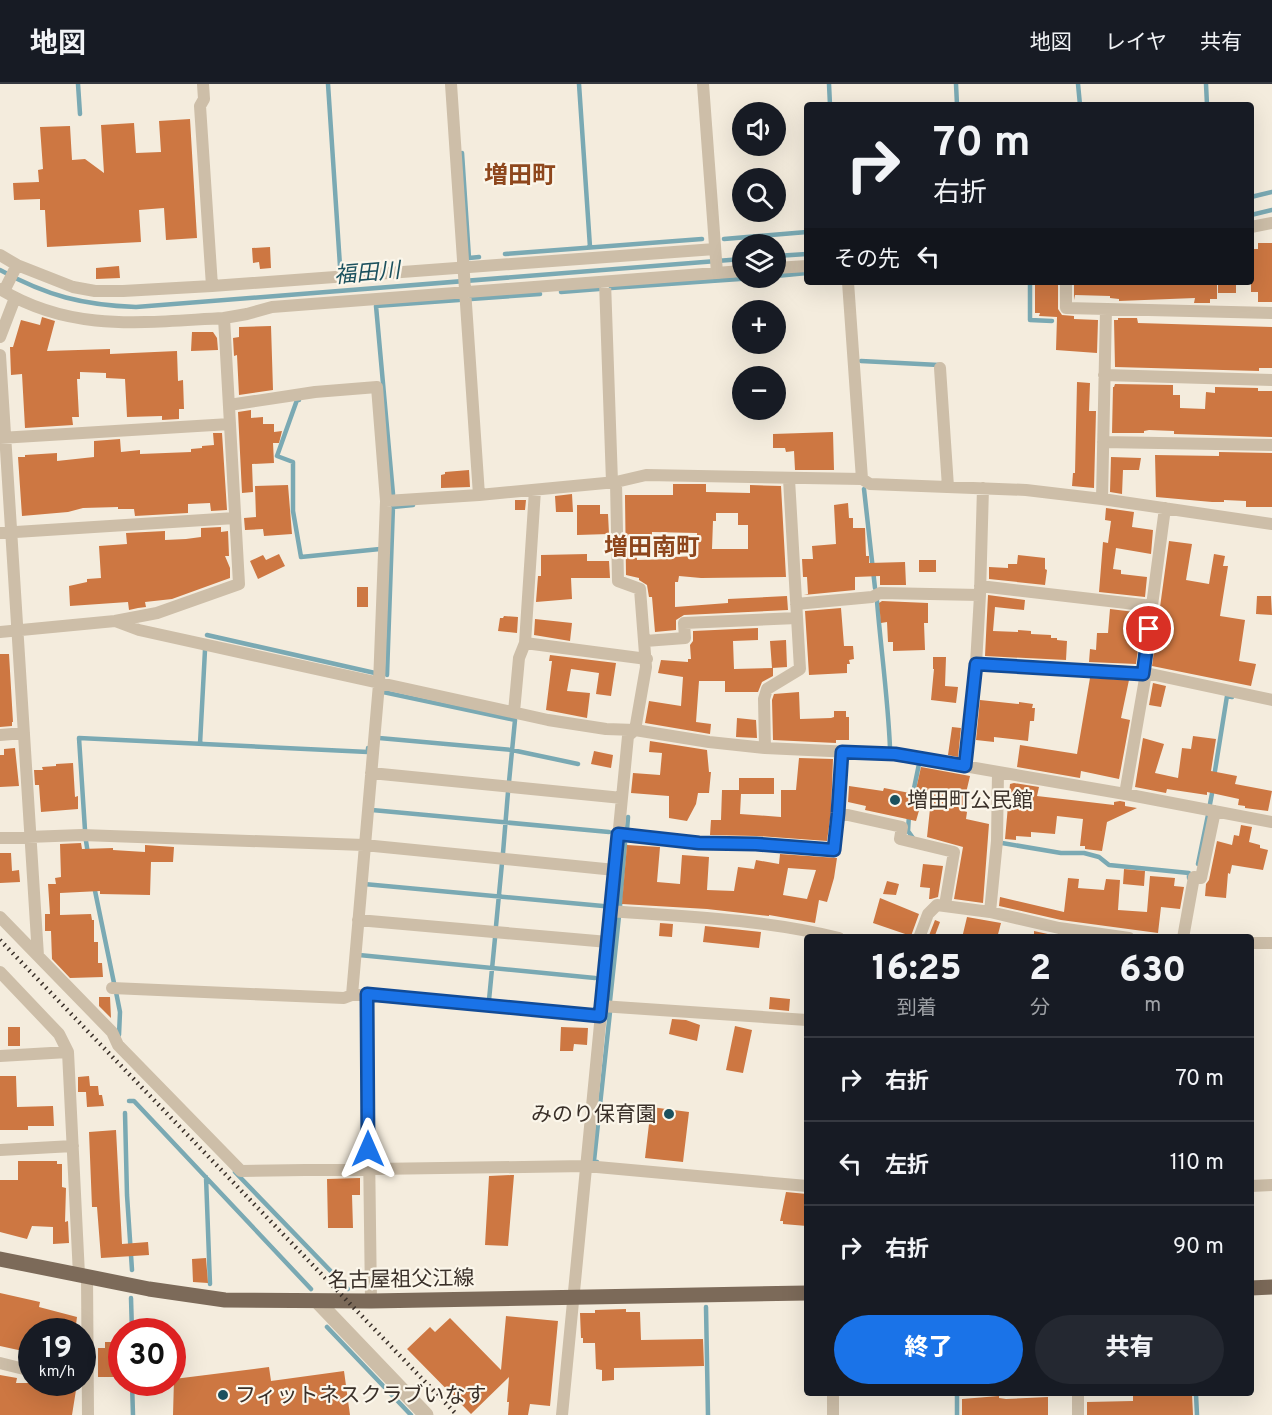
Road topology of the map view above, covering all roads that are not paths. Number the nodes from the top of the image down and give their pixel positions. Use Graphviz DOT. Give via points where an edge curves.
graph roads {
  1 [pos="203,84"];
  2 [pos="452,84"];
  3 [pos="703,84"];
  4 [pos="1272,223"];
  5 [pos="1254,226"];
  6 [pos="715,251"];
  7 [pos="0,255"];
  8 [pos="804,266"];
  9 [pos="786,267"];
  10 [pos="15,268"];
  11 [pos="717,270"];
  12 [pos="464,271"];
  13 [pos="732,271"];
  14 [pos="605,282"];
  15 [pos="848,285"];
  16 [pos="1066,285"];
  17 [pos="212,286"];
  18 [pos="3,289"];
  19 [pos="465,291"];
  20 [pos="15,298"];
  21 [pos="1106,309"];
  22 [pos="1272,313"];
  23 [pos="224,318"];
  24 [pos="0,337"];
  25 [pos="0,355"];
  26 [pos="940,368"];
  27 [pos="1,375"];
  28 [pos="1104,375"];
  29 [pos="1272,380"];
  30 [pos="229,405"];
  31 [pos="230,424"];
  32 [pos="3,438"];
  33 [pos="1103,442"];
  34 [pos="1272,445"];
  35 [pos="789,479"];
  36 [pos="862,479"];
  37 [pos="614,482"];
  38 [pos="948,487"];
  39 [pos="983,488"];
  40 [pos="535,490"];
  41 [pos="479,495"];
  42 [pos="1102,499"];
  43 [pos="386,501"];
  44 [pos="1165,508"];
  45 [pos="236,518"];
  46 [pos="1272,524"];
  47 [pos="6,533"];
  48 [pos="980,590"];
  49 [pos="796,604"];
  50 [pos="1152,606"];
  51 [pos="797,618"];
  52 [pos="115,621"];
  53 [pos="17,630"];
  54 [pos="0,632"];
  55 [pos="645,640"];
  56 [pos="525,643"];
  57 [pos="647,659"];
  58 [pos="976,664"];
  59 [pos="1144,673"];
  60 [pos="379,684"];
  61 [pos="1272,700"];
  62 [pos="514,712"];
  63 [pos="634,730"];
  64 [pos="24,733"];
  65 [pos="0,735"];
  66 [pos="765,748"];
  67 [pos="842,752"];
  68 [pos="965,766"];
  69 [pos="998,772"];
  70 [pos="371,773"];
  71 [pos="1125,794"];
  72 [pos="622,798"];
  73 [pos="1215,811"];
  74 [pos="838,813"];
  75 [pos="1272,822"];
  76 [pos="618,834"];
  77 [pos="30,837"];
  78 [pos="0,838"];
  79 [pos="364,845"];
  80 [pos="615,870"];
  81 [pos="945,905"];
  82 [pos="611,911"];
  83 [pos="990,912"];
  84 [pos="0,917"];
  85 [pos="358,920"];
  86 [pos="823,934"];
  87 [pos="920,934"];
  88 [pos="1100,934"];
  89 [pos="1184,934"];
  90 [pos="608,942"];
  91 [pos="1254,943"];
  92 [pos="1272,943"];
  93 [pos="38,956"];
  94 [pos="0,972"];
  95 [pos="112,988"];
  96 [pos="367,994"];
  97 [pos="352,995"];
  98 [pos="601,1011"];
  99 [pos="804,1020"];
  100 [pos="68,1052"];
  101 [pos="0,1056"];
  102 [pos="73,1146"];
  103 [pos="0,1150"];
  104 [pos="586,1166"];
  105 [pos="369,1170"];
  106 [pos="1254,1185"];
  107 [pos="1272,1185"];
  108 [pos="804,1186"];
  109 [pos="0,1259"];
  110 [pos="83,1275"];
  111 [pos="1272,1287"];
  112 [pos="1254,1288"];
  113 [pos="804,1293"];
  114 [pos="573,1298"];
  115 [pos="317,1301"];
  116 [pos="371,1301"];
  117 [pos="84,1318"];
  118 [pos="0,1363"];
  119 [pos="18,1368"];
  120 [pos="86,1396"];
  121 [pos="833,1396"];
  122 [pos="1078,1396"];
  123 [pos="88,1415"];
  124 [pos="426,1415"];
  125 [pos="562,1415"];
  126 [pos="833,1415"];
  127 [pos="1078,1415"];
  1 -- 17 [label="street" via="204,99 200,106"];
  2 -- 12 [label="street"];
  3 -- 6 [label="street"];
  4 -- 5 [label="street"];
  6 -- 11 [label="street"];
  6 -- 12 [label="street"];
  7 -- 10 [label="street"];
  8 -- 9 [label="street"];
  10 -- 17 [label="street" via="95,291"];
  10 -- 18 [label="street"];
  11 -- 13 [label="street"];
  11 -- 14 [label="street"];
  12 -- 17 [label="street"];
  12 -- 19 [label="street"];
  14 -- 19 [label="street"];
  14 -- 37 [label="street"];
  15 -- 36 [label="street"];
  16 -- 21 [label="street" via="1066,308"];
  18 -- 20 [label="street"];
  19 -- 23 [label="street" via="272,307"];
  19 -- 41 [label="street"];
  20 -- 23 [label="street" via="59,314 94,321"];
  20 -- 24 [label="street"];
  21 -- 22 [label="street"];
  21 -- 28 [label="street"];
  23 -- 30 [label="street"];
  25 -- 27 [label="street"];
  26 -- 38 [label="street"];
  27 -- 32 [label="street"];
  28 -- 29 [label="street"];
  28 -- 33 [label="street"];
  30 -- 31 [label="street"];
  30 -- 43 [label="street" via="377,387"];
  31 -- 32 [label="street"];
  31 -- 45 [label="street"];
  32 -- 47 [label="street"];
  33 -- 34 [label="street"];
  33 -- 42 [label="street"];
  35 -- 36 [label="street"];
  35 -- 37 [label="street" via="656,474"];
  35 -- 49 [label="street"];
  36 -- 38 [label="street" via="870,484"];
  37 -- 40 [label="street"];
  37 -- 55 [label="street" via="618,581 640,589"];
  38 -- 39 [label="street"];
  39 -- 42 [label="street"];
  39 -- 48 [label="street"];
  40 -- 41 [label="street"];
  40 -- 56 [label="street"];
  41 -- 43 [label="street"];
  42 -- 44 [label="street"];
  43 -- 60 [label="street"];
  44 -- 46 [label="street"];
  44 -- 50 [label="street"];
  45 -- 47 [label="street"];
  45 -- 52 [label="street" via="239,585 157,613"];
  47 -- 53 [label="street"];
  48 -- 49 [label="street" via="880,593"];
  48 -- 50 [label="street"];
  48 -- 58 [label="street"];
  49 -- 51 [label="street"];
  50 -- 59 [label="street"];
  51 -- 55 [label="street" via="684,623 685,638"];
  51 -- 66 [label="street" via="800,669 767,689"];
  52 -- 53 [label="street"];
  52 -- 60 [label="street" via="139,630"];
  53 -- 54 [label="street"];
  53 -- 64 [label="street"];
  55 -- 57 [label="street"];
  56 -- 57 [label="street"];
  56 -- 62 [label="street" via="519,658"];
  57 -- 63 [label="street"];
  58 -- 59 [label="street"];
  58 -- 68 [label="street"];
  59 -- 61 [label="street"];
  59 -- 71 [label="street"];
  60 -- 62 [label="street"];
  60 -- 70 [label="street"];
  62 -- 63 [label="street" via="606,729"];
  63 -- 66 [label="street"];
  63 -- 72 [label="street" via="627,736"];
  64 -- 65 [label="street"];
  64 -- 77 [label="street"];
  66 -- 67 [label="street"];
  67 -- 68 [label="street" via="895,754"];
  67 -- 74 [label="street"];
  68 -- 69 [label="street"];
  69 -- 71 [label="street"];
  69 -- 83 [label="street"];
  70 -- 72 [label="street"];
  70 -- 79 [label="street"];
  71 -- 73 [label="street"];
  72 -- 76 [label="street"];
  73 -- 75 [label="street"];
  73 -- 89 [label="street" via="1201,878 1194,877"];
  74 -- 76 [label="street" via="834,850"];
  74 -- 81 [label="street" via="902,826 900,839 954,852"];
  76 -- 80 [label="street"];
  77 -- 78 [label="street"];
  77 -- 79 [label="street" via="82,835"];
  77 -- 93 [label="street"];
  79 -- 80 [label="street"];
  79 -- 85 [label="street"];
  80 -- 82 [label="street"];
  81 -- 83 [label="street"];
  81 -- 87 [label="street" via="937,905 928,914"];
  82 -- 86 [label="street" via="741,922"];
  82 -- 90 [label="street"];
  83 -- 88 [label="street"];
  84 -- 93 [label="street"];
  85 -- 90 [label="street"];
  85 -- 97 [label="street"];
  90 -- 98 [label="street"];
  91 -- 92 [label="street"];
  93 -- 105 [label="street" via="241,1171"];
  94 -- 100 [label="street" via="59,1034"];
  95 -- 97 [label="street" via="344,998"];
  96 -- 97 [label="street"];
  96 -- 98 [label="street"];
  96 -- 105 [label="street"];
  98 -- 99 [label="street"];
  98 -- 104 [label="street"];
  100 -- 101 [label="street"];
  100 -- 102 [label="street"];
  102 -- 103 [label="street"];
  102 -- 110 [label="street"];
  104 -- 105 [label="street"];
  104 -- 108 [label="street"];
  104 -- 114 [label="street"];
  105 -- 116 [label="street"];
  106 -- 107 [label="street"];
  109 -- 110 [label="main road, 名古屋祖父江線"];
  110 -- 115 [label="main road, 名古屋祖父江線" via="225,1300"];
  110 -- 117 [label="street"];
  111 -- 112 [label="main road"];
  113 -- 114 [label="main road, 名古屋祖父江線"];
  114 -- 116 [label="main road, 名古屋祖父江線"];
  114 -- 125 [label="street"];
  115 -- 116 [label="main road, 名古屋祖父江線"];
  115 -- 124 [label="street"];
  118 -- 119 [label="street"];
  120 -- 123 [label="street"];
  121 -- 126 [label="street"];
  122 -- 127 [label="street"];
}
